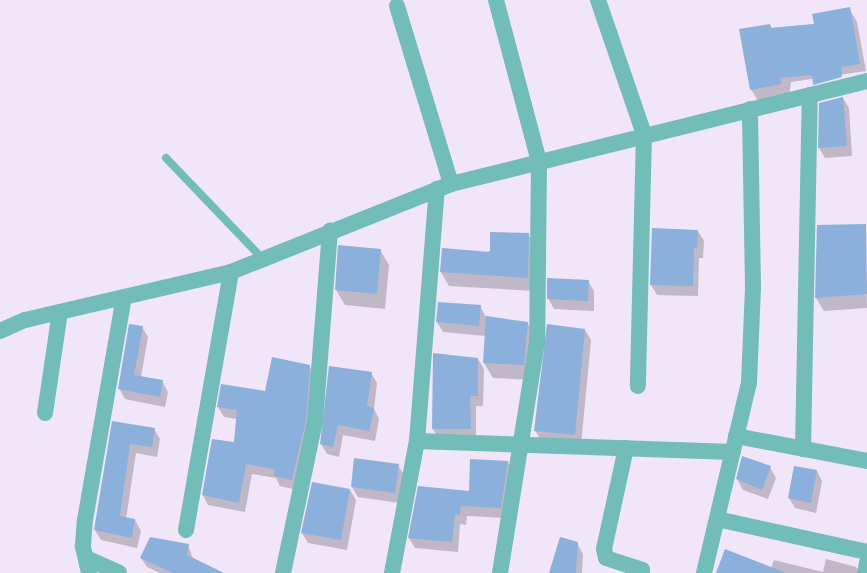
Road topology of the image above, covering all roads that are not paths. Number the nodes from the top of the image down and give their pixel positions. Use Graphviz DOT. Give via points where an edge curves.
graph roads {
  1 [pos="496,0"];
  2 [pos="598,0"];
  3 [pos="398,6"];
  4 [pos="867,81"];
  5 [pos="810,95"];
  6 [pos="750,109"];
  7 [pos="644,134"];
  8 [pos="166,158"];
  9 [pos="539,162"];
  10 [pos="444,187"];
  11 [pos="330,231"];
  12 [pos="263,259"];
  13 [pos="231,272"];
  14 [pos="124,297"];
  15 [pos="60,312"];
  16 [pos="0,331"];
  17 [pos="638,386"];
  18 [pos="45,413"];
  19 [pos="736,436"];
  20 [pos="417,441"];
  21 [pos="520,445"];
  22 [pos="626,448"];
  23 [pos="803,449"];
  24 [pos="733,452"];
  25 [pos="867,461"];
  26 [pos="717,519"];
  27 [pos="186,530"];
  28 [pos="867,552"];
  29 [pos="867,564"];
  30 [pos="88,566"];
  31 [pos="645,572"];
  32 [pos="119,573"];
  33 [pos="283,573"];
  34 [pos="392,573"];
  35 [pos="500,573"];
  36 [pos="704,573"];
  37 [pos="865,573"];
  1 -- 9 [label="street"];
  2 -- 7 [label="street"];
  3 -- 10 [label="street"];
  4 -- 5 [label="street"];
  5 -- 6 [label="street"];
  5 -- 23 [label="street"];
  6 -- 7 [label="street"];
  6 -- 19 [label="street" via="752,343 749,383"];
  7 -- 9 [label="street"];
  7 -- 17 [label="street"];
  8 -- 12 [label="lane"];
  9 -- 10 [label="street"];
  9 -- 21 [label="street" via="537,342"];
  10 -- 11 [label="street"];
  10 -- 20 [label="street"];
  11 -- 12 [label="street"];
  11 -- 33 [label="street" via="315,422"];
  12 -- 13 [label="street"];
  13 -- 14 [label="street"];
  13 -- 27 [label="street"];
  14 -- 15 [label="street"];
  14 -- 30 [label="street" via="85,520"];
  15 -- 16 [label="street"];
  15 -- 18 [label="street"];
  19 -- 23 [label="street"];
  19 -- 24 [label="street"];
  20 -- 21 [label="street"];
  20 -- 34 [label="street"];
  21 -- 22 [label="street"];
  21 -- 35 [label="street"];
  22 -- 24 [label="street"];
  22 -- 31 [label="street" via="604,549 606,558 613,562"];
  23 -- 25 [label="street"];
  24 -- 26 [label="street"];
  26 -- 28 [label="street"];
  26 -- 36 [label="street"];
  29 -- 37 [label="street"];
  30 -- 32 [label="street"];
}
